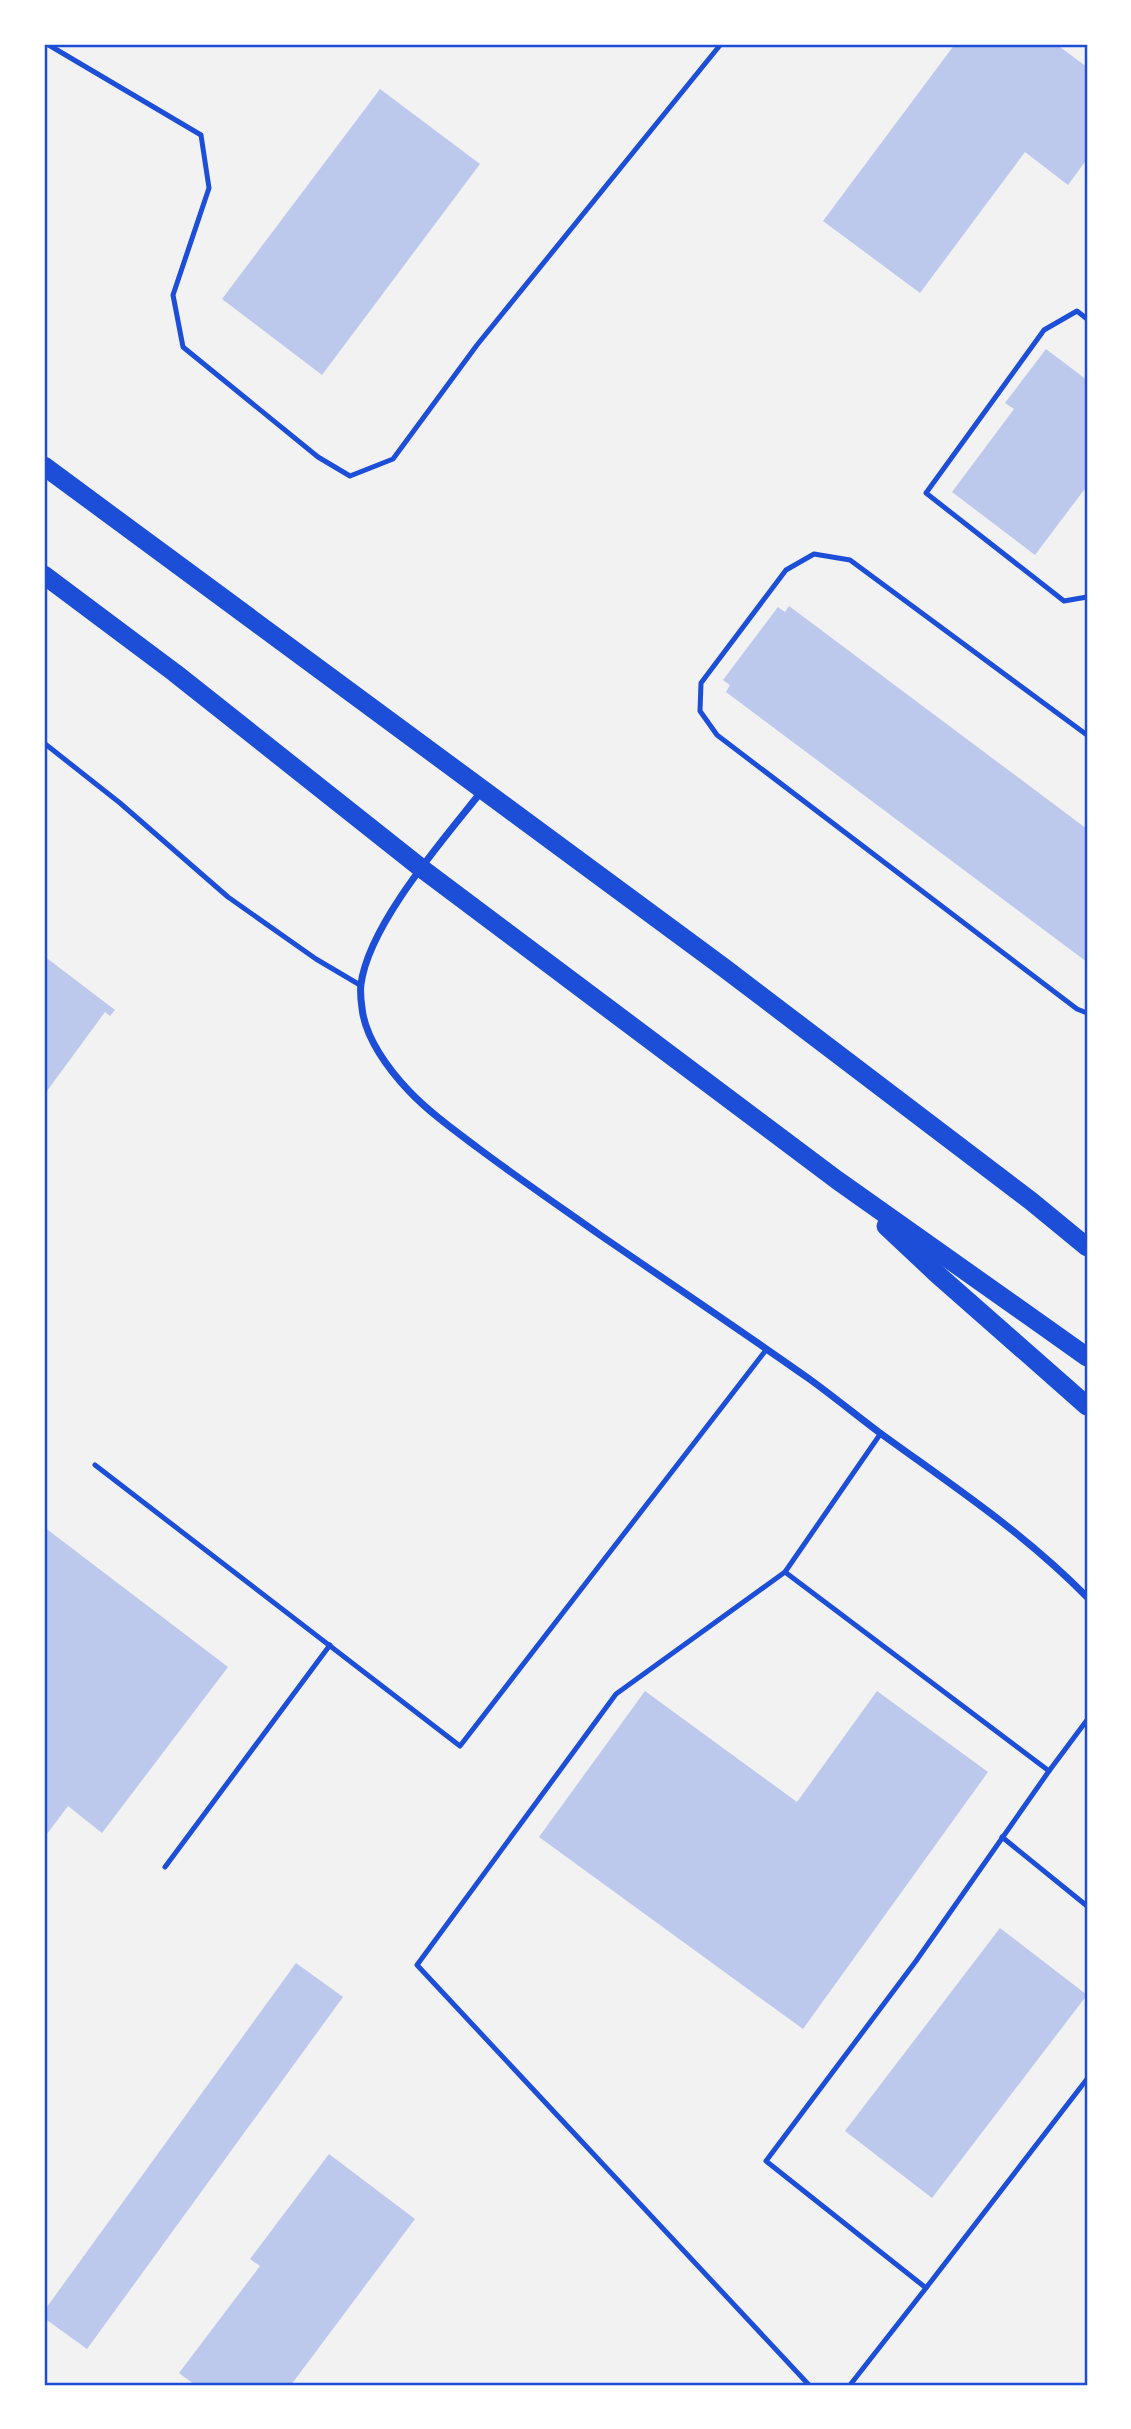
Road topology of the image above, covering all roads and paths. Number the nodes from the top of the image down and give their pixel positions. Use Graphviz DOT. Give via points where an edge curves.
graph roads {
  1 [pos="47,44"];
  2 [pos="721,44"];
  3 [pos="1087,319"];
  4 [pos="44,466"];
  5 [pos="44,575"];
  6 [pos="1087,597"];
  7 [pos="1087,735"];
  8 [pos="44,743"];
  9 [pos="483,789"];
  10 [pos="421,868"];
  11 [pos="360,985"];
  12 [pos="1087,1013"];
  13 [pos="837,1180"];
  14 [pos="1087,1247"];
  15 [pos="766,1350"];
  16 [pos="1087,1357"];
  17 [pos="1087,1406"];
  18 [pos="881,1433"];
  19 [pos="95,1465"];
  20 [pos="785,1572"];
  21 [pos="1087,1597"];
  22 [pos="330,1645"];
  23 [pos="1087,1720"];
  24 [pos="1049,1771"];
  25 [pos="1002,1837"];
  26 [pos="165,1867"];
  27 [pos="1087,1906"];
  28 [pos="1087,2079"];
  29 [pos="926,2288"];
  30 [pos="809,2385"];
  31 [pos="850,2385"];
  1 -- 2 [label="lane" via="201,135 209,188 173,295 183,348 318,457 351,476 393,459 477,345"];
  3 -- 6 [label="lane" via="1077,311 1044,330 926,494 1064,601"];
  4 -- 9 [label="highway"];
  5 -- 10 [label="highway"];
  7 -- 12 [label="lane" via="850,560 814,554 786,570 702,683 700,712 717,735"];
  8 -- 11 [label="lane" via="228,897"];
  9 -- 10 [label="street"];
  9 -- 14 [label="highway"];
  10 -- 11 [label="street" via="369,954"];
  10 -- 13 [label="highway"];
  11 -- 15 [label="street" via="362,1012 372,1039 407,1089 429,1111 513,1175"];
  13 -- 16 [label="highway"];
  13 -- 17 [label="highway"];
  15 -- 18 [label="street"];
  15 -- 22 [label="lane" via="460,1746"];
  18 -- 20 [label="lane"];
  18 -- 21 [label="street" via="986,1508"];
  19 -- 22 [label="lane"];
  20 -- 24 [label="lane"];
  20 -- 30 [label="lane" via="616,1694 417,1965"];
  22 -- 26 [label="lane"];
  23 -- 24 [label="lane"];
  24 -- 25 [label="lane"];
  25 -- 27 [label="lane"];
  25 -- 29 [label="lane" via="766,2161"];
  28 -- 29 [label="lane"];
  29 -- 31 [label="lane"];
}
